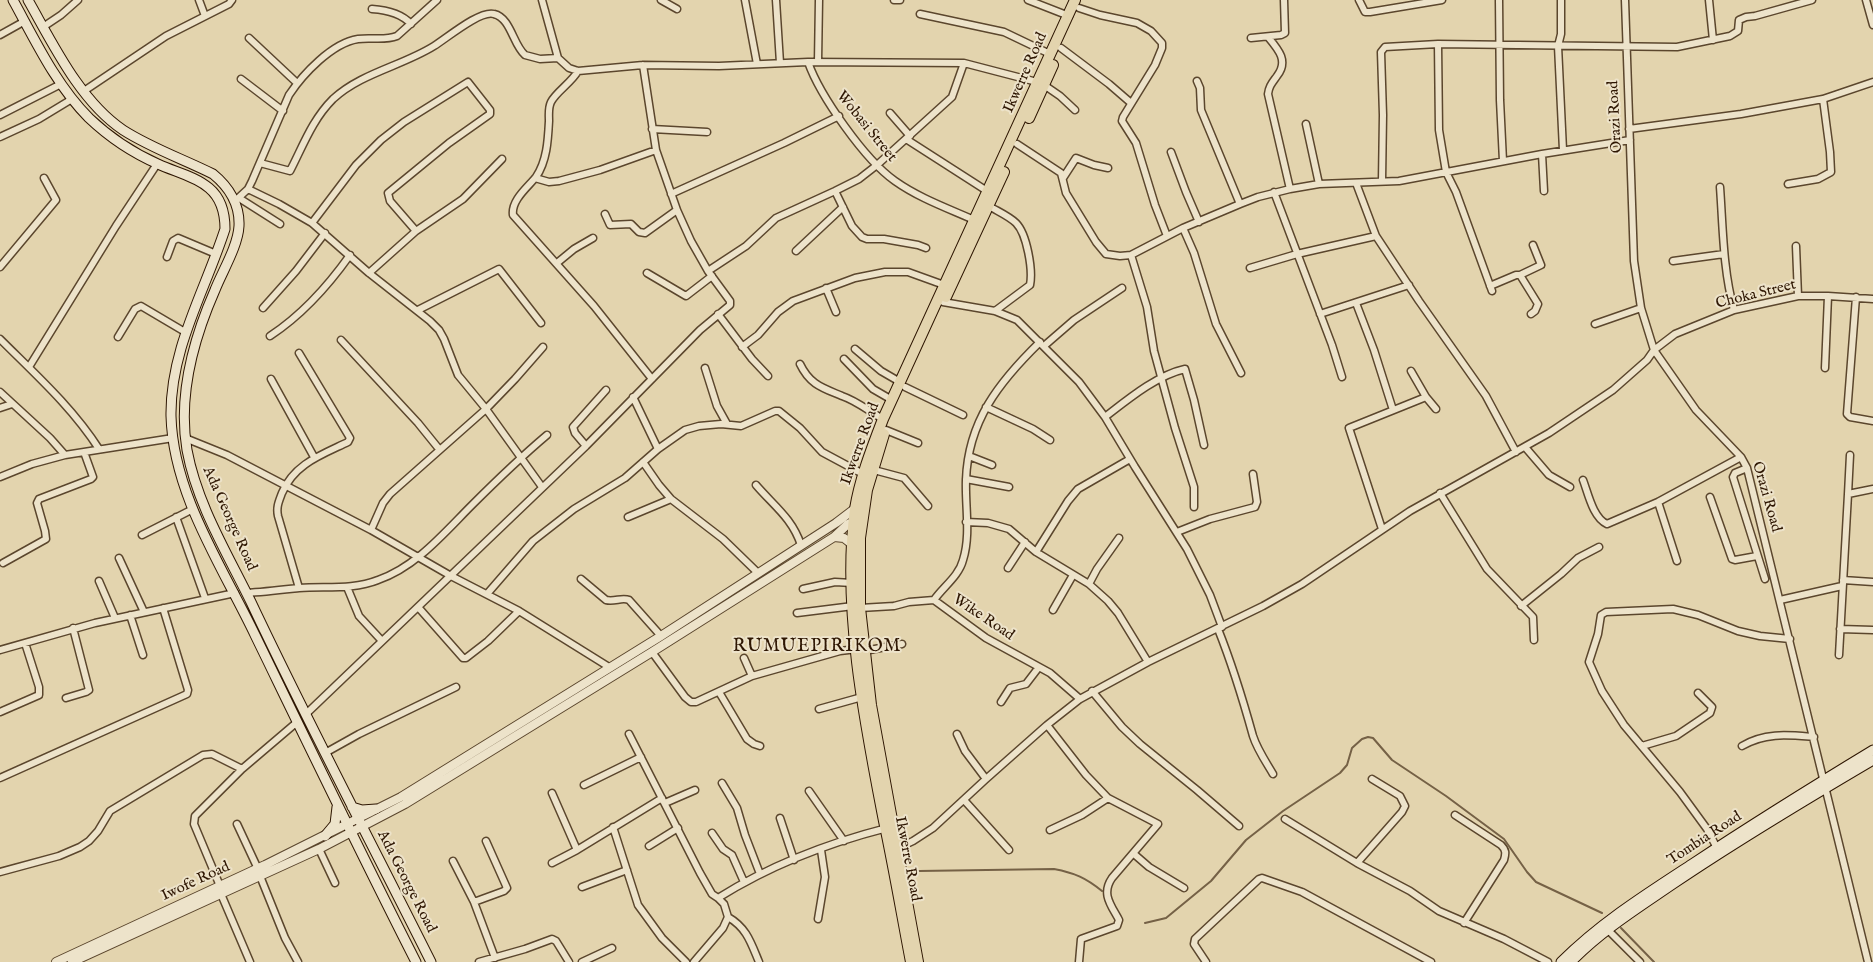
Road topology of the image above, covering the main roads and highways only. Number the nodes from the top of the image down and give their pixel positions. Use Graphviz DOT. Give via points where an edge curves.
graph roads {
  1 [pos="13,0"];
  2 [pos="28,0"];
  3 [pos="1079,3"];
  4 [pos="1041,84"];
  5 [pos="1024,121"];
  6 [pos="903,385"];
  7 [pos="855,522"];
  8 [pos="856,542"];
  9 [pos="857,607"];
  10 [pos="860,650"];
  11 [pos="1873,750"];
  12 [pos="1873,760"];
  13 [pos="1824,784"];
  14 [pos="337,804"];
  15 [pos="352,807"];
  16 [pos="376,810"];
  17 [pos="889,828"];
  18 [pos="325,836"];
  19 [pos="893,850"];
  20 [pos="1605,927"];
  21 [pos="416,962"];
  22 [pos="431,962"];
  23 [pos="911,962"];
  24 [pos="918,962"];
  25 [pos="1560,962"];
  26 [pos="1571,962"];
  1 -- 14 [label="main road, Ada George Road" via="61,84 89,118 132,150 202,183 218,198 225,229 185,332 176,369 171,414 178,469 193,509"];
  2 -- 15 [label="main road, Ada George Road" via="72,75 100,110 122,129 213,174 237,200 238,234 195,344 188,375 185,438 191,469 205,509"];
  3 -- 4 [label="main road, Ikwerre Road" via="1061,48"];
  3 -- 4 [label="main road, Ikwerre Road" via="1068,16 1050,54"];
  4 -- 5 [label="main road, Ikwerre Road"];
  5 -- 6 [label="main road, Ikwerre Road" via="987,191"];
  5 -- 6 [label="main road, Ikwerre Road" via="989,206"];
  6 -- 7 [label="main road, Ikwerre Road" via="865,502"];
  6 -- 7 [label="main road, Ikwerre Road" via="883,419 863,474"];
  7 -- 8 [label="main road, Ikwerre Road"];
  8 -- 9 [label="main road, Ikwerre Road"];
  8 -- 9 [label="main road, Ikwerre Road" via="852,583"];
  9 -- 10 [label="main road, Ikwerre Road"];
  10 -- 17 [label="main road, Ikwerre Road"];
  10 -- 17 [label="main road, Ikwerre Road" via="862,697 870,749"];
  11 -- 13 [label="main road, Tombia Road"];
  12 -- 13 [label="main road, Tombia Road"];
  13 -- 20 [label="main road, Tombia Road" via="1718,850"];
  14 -- 18 [label="main road" via="335,824"];
  14 -- 21 [label="main road, Ada George Road"];
  15 -- 16 [label="main road"];
  15 -- 22 [label="main road, Ada George Road"];
  17 -- 19 [label="main road, Ikwerre Road"];
  19 -- 23 [label="main road, Ikwerre Road"];
  19 -- 24 [label="main road, Ikwerre Road"];
  20 -- 25 [label="main road, Tombia Road"];
  20 -- 26 [label="main road, Tombia Road"];
}
